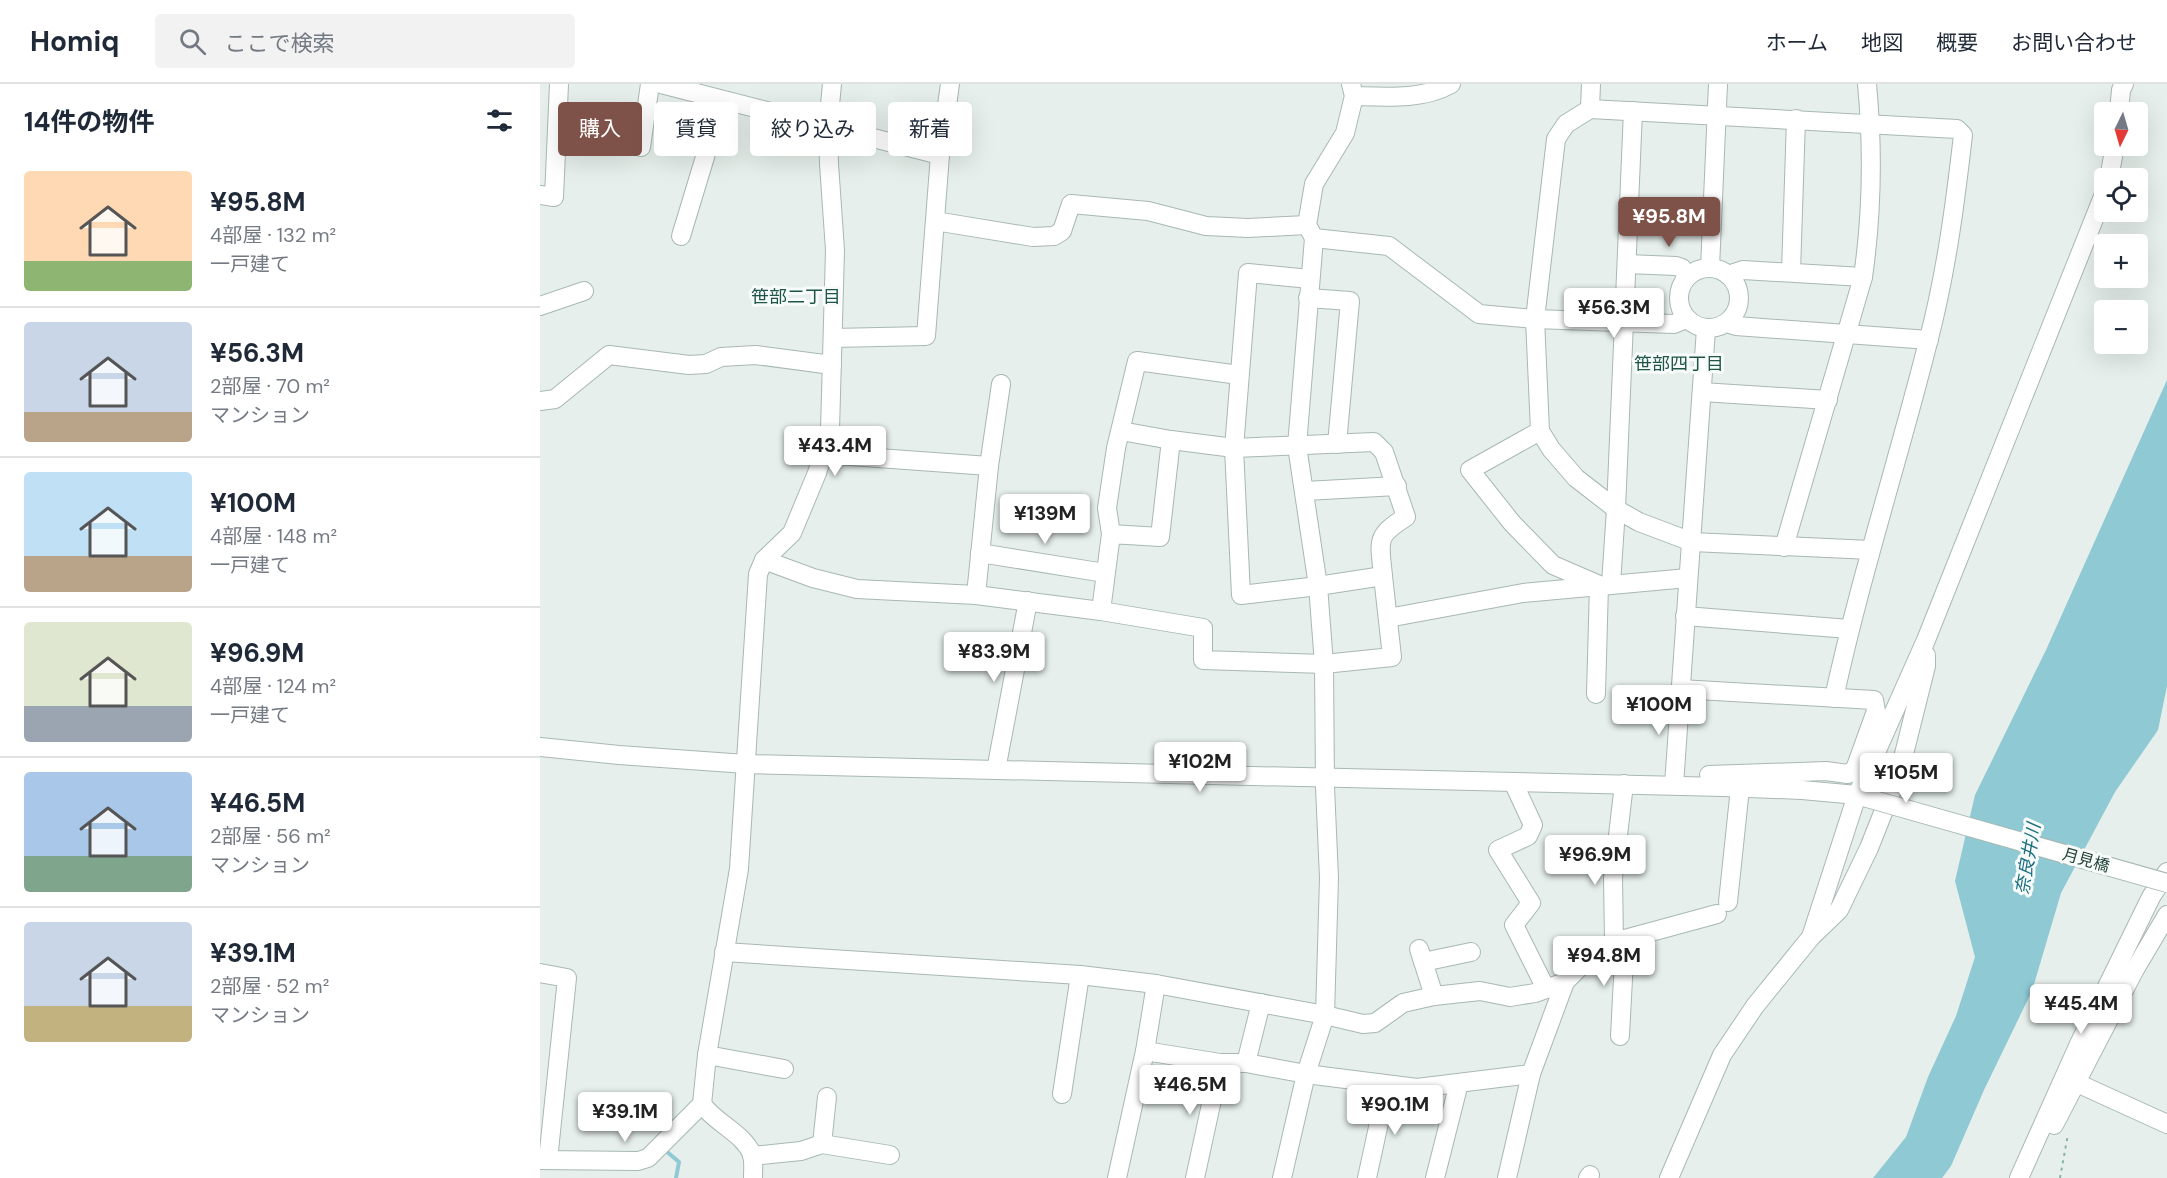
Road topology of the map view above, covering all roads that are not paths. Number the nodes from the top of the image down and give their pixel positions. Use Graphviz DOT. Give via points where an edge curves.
graph roads {
  1 [pos="559,84"];
  2 [pos="650,84"];
  3 [pos="661,84"];
  4 [pos="832,84"];
  5 [pos="950,84"];
  6 [pos="1451,84"];
  7 [pos="1591,84"];
  8 [pos="1718,84"];
  9 [pos="1868,84"];
  10 [pos="2124,84"];
  11 [pos="1353,90"];
  12 [pos="722,101"];
  13 [pos="830,102"];
  14 [pos="947,102"];
  15 [pos="2120,102"];
  16 [pos="750,108"];
  17 [pos="1590,109"];
  18 [pos="1633,111"];
  19 [pos="1716,115"];
  20 [pos="1796,119"];
  21 [pos="1871,123"];
  22 [pos="642,140"];
  23 [pos="829,156"];
  24 [pos="940,156"];
  25 [pos="540,195"];
  26 [pos="2094,219"];
  27 [pos="935,221"];
  28 [pos="1311,231"];
  29 [pos="681,236"];
  30 [pos="1627,264"];
  31 [pos="1710,268"];
  32 [pos="1791,272"];
  33 [pos="1728,275"];
  34 [pos="1687,277"];
  35 [pos="1863,277"];
  36 [pos="1310,279"];
  37 [pos="584,291"];
  38 [pos="1308,298"];
  39 [pos="540,306"];
  40 [pos="1535,319"];
  41 [pos="1686,319"];
  42 [pos="1624,321"];
  43 [pos="1727,323"];
  44 [pos="1706,329"];
  45 [pos="1846,334"];
  46 [pos="832,338"];
  47 [pos="1929,340"];
  48 [pos="832,364"];
  49 [pos="1239,375"];
  50 [pos="1001,384"];
  51 [pos="1702,392"];
  52 [pos="1828,400"];
  53 [pos="540,401"];
  54 [pos="1121,431"];
  55 [pos="1540,431"];
  56 [pos="1171,440"];
  57 [pos="1337,444"];
  58 [pos="1297,446"];
  59 [pos="1234,448"];
  60 [pos="823,454"];
  61 [pos="989,466"];
  62 [pos="1397,486"];
  63 [pos="1305,491"];
  64 [pos="1616,509"];
  65 [pos="1111,534"];
  66 [pos="1692,542"];
  67 [pos="1784,547"];
  68 [pos="1871,550"];
  69 [pos="980,554"];
  70 [pos="764,560"];
  71 [pos="1105,573"];
  72 [pos="1383,576"];
  73 [pos="1688,578"];
  74 [pos="1605,585"];
  75 [pos="1318,586"];
  76 [pos="976,595"];
  77 [pos="1028,601"];
  78 [pos="1101,611"];
  79 [pos="1685,616"];
  80 [pos="1388,618"];
  81 [pos="1849,629"];
  82 [pos="1926,640"];
  83 [pos="1324,664"];
  84 [pos="1680,689"];
  85 [pos="1596,694"];
  86 [pos="1834,698"];
  87 [pos="540,747"];
  88 [pos="746,764"];
  89 [pos="996,770"];
  90 [pos="1325,777"];
  91 [pos="1674,781"];
  92 [pos="1513,782"];
  93 [pos="1624,784"];
  94 [pos="1740,788"];
  95 [pos="1862,797"];
  96 [pos="2167,872"];
  97 [pos="2167,883"];
  98 [pos="2167,915"];
  99 [pos="1811,937"];
  100 [pos="1620,941"];
  101 [pos="724,952"];
  102 [pos="1470,952"];
  103 [pos="540,973"];
  104 [pos="1080,975"];
  105 [pos="1565,982"];
  106 [pos="1156,984"];
  107 [pos="1546,989"];
  108 [pos="1434,996"];
  109 [pos="1261,1003"];
  110 [pos="1325,1015"];
  111 [pos="1620,1036"];
  112 [pos="1145,1051"];
  113 [pos="707,1055"];
  114 [pos="1220,1063"];
  115 [pos="1246,1063"];
  116 [pos="784,1069"];
  117 [pos="1306,1074"];
  118 [pos="1532,1074"];
  119 [pos="1459,1083"];
  120 [pos="2077,1083"];
  121 [pos="1387,1086"];
  122 [pos="1062,1094"];
  123 [pos="827,1097"];
  124 [pos="702,1104"];
  125 [pos="2164,1117"];
  126 [pos="822,1143"];
  127 [pos="890,1155"];
  128 [pos="752,1156"];
  129 [pos="544,1160"];
  130 [pos="2020,1177"];
  131 [pos="753,1178"];
  132 [pos="1117,1178"];
  133 [pos="1195,1178"];
  134 [pos="1282,1178"];
  135 [pos="1367,1178"];
  136 [pos="1435,1178"];
  137 [pos="1507,1178"];
  138 [pos="1669,1178"];
  1 -- 25 [label="street" via="554,197"];
  2 -- 22 [label="street"];
  3 -- 12 [label="street"];
  4 -- 13 [label="street"];
  5 -- 14 [label="street"];
  6 -- 11 [label="street" via="1408,97"];
  7 -- 17 [label="street"];
  8 -- 19 [label="street"];
  9 -- 21 [label="street"];
  10 -- 15 [label="street"];
  11 -- 28 [label="street" via="1345,133 1314,184"];
  12 -- 16 [label="street"];
  12 -- 29 [label="street"];
  17 -- 18 [label="street"];
  17 -- 40 [label="street" via="1566,124 1556,140"];
  18 -- 19 [label="street"];
  18 -- 30 [label="street"];
  19 -- 20 [label="street"];
  19 -- 31 [label="street"];
  20 -- 21 [label="street"];
  20 -- 32 [label="street"];
  21 -- 35 [label="street" via="1869,237"];
  21 -- 47 [label="street" via="1957,129 1963,135 1949,244"];
  23 -- 46 [label="street" via="836,250"];
  24 -- 27 [label="street"];
  26 -- 82 [label="street"];
  27 -- 28 [label="street" via="1033,237 1054,236 1062,231 1071,204 1148,211 1206,226"];
  27 -- 46 [label="street" via="926,336"];
  28 -- 36 [label="street"];
  28 -- 40 [label="street" via="1389,246 1479,314"];
  30 -- 34 [label="street" via="1676,266"];
  30 -- 42 [label="street"];
  31 -- 33 [label="street"];
  31 -- 34 [label="street"];
  32 -- 33 [label="street" via="1743,270"];
  32 -- 35 [label="street"];
  33 -- 43 [label="street" via="1738,290 1736,311"];
  34 -- 41 [label="street" via="1679,302"];
  35 -- 45 [label="street"];
  36 -- 38 [label="street"];
  36 -- 49 [label="street" via="1248,273"];
  37 -- 39 [label="street"];
  38 -- 57 [label="street" via="1350,301"];
  38 -- 58 [label="street"];
  40 -- 42 [label="street"];
  40 -- 55 [label="street"];
  41 -- 42 [label="street" via="1674,324"];
  41 -- 44 [label="street"];
  42 -- 64 [label="street"];
  43 -- 44 [label="street"];
  43 -- 45 [label="street"];
  44 -- 51 [label="street"];
  45 -- 47 [label="street"];
  45 -- 52 [label="street"];
  46 -- 48 [label="street"];
  47 -- 68 [label="street"];
  48 -- 53 [label="street" via="756,355 721,357 706,364 689,365 609,355 555,399"];
  48 -- 60 [label="street" via="830,430"];
  49 -- 54 [label="street" via="1137,361"];
  49 -- 59 [label="street"];
  50 -- 61 [label="street"];
  51 -- 52 [label="street"];
  51 -- 66 [label="street"];
  52 -- 67 [label="street"];
  54 -- 56 [label="street"];
  54 -- 65 [label="street" via="1107,507"];
  55 -- 64 [label="street" via="1576,478"];
  55 -- 74 [label="street" via="1470,470 1512,523 1553,564"];
  56 -- 59 [label="street"];
  56 -- 65 [label="street" via="1160,537"];
  57 -- 58 [label="street"];
  57 -- 62 [label="street" via="1374,442 1384,452"];
  58 -- 59 [label="street"];
  58 -- 63 [label="street"];
  59 -- 75 [label="street" via="1241,596"];
  60 -- 61 [label="street"];
  60 -- 70 [label="street" via="792,532"];
  61 -- 69 [label="street"];
  62 -- 63 [label="street"];
  62 -- 72 [label="street" via="1406,517 1385,530 1380,543"];
  63 -- 75 [label="street"];
  64 -- 66 [label="street"];
  64 -- 74 [label="street"];
  65 -- 71 [label="street"];
  66 -- 67 [label="street"];
  66 -- 73 [label="street"];
  67 -- 68 [label="street"];
  68 -- 81 [label="street"];
  69 -- 71 [label="street"];
  69 -- 76 [label="street"];
  70 -- 76 [label="street" via="857,589"];
  70 -- 88 [label="street" via="758,574"];
  71 -- 78 [label="street"];
  72 -- 75 [label="street"];
  72 -- 80 [label="street"];
  73 -- 74 [label="street"];
  73 -- 79 [label="street"];
  74 -- 80 [label="street" via="1523,593"];
  74 -- 85 [label="street"];
  75 -- 83 [label="street"];
  76 -- 77 [label="street"];
  77 -- 78 [label="street"];
  77 -- 89 [label="street"];
  78 -- 83 [label="street" via="1203,628 1203,660"];
  79 -- 81 [label="street"];
  79 -- 84 [label="street"];
  80 -- 83 [label="street" via="1392,657"];
  81 -- 86 [label="street"];
  82 -- 95 [label="street"];
  82 -- 99 [label="street" via="1926,666 1900,770 1839,910"];
  83 -- 90 [label="street"];
  84 -- 86 [label="street"];
  84 -- 91 [label="street"];
  86 -- 91 [label="street" via="1874,700 1876,711 1856,769 1848,774 1826,771"];
  87 -- 88 [label="street"];
  88 -- 89 [label="street"];
  88 -- 101 [label="street" via="739,869"];
  89 -- 90 [label="street"];
  90 -- 92 [label="street"];
  90 -- 110 [label="street" via="1329,878"];
  91 -- 93 [label="street"];
  91 -- 94 [label="street, 月見橋"];
  92 -- 93 [label="street"];
  92 -- 107 [label="street" via="1533,825 1528,836 1498,850 1531,903 1514,924"];
  93 -- 100 [label="street" via="1613,878"];
  94 -- 95 [label="street, 月見橋"];
  94 -- 100 [label="street" via="1723,908"];
  95 -- 97 [label="street, 月見橋, bridge"];
  95 -- 99 [label="street"];
  96 -- 130 [label="street" via="2079,1044"];
  98 -- 120 [label="street" via="2134,970"];
  99 -- 138 [label="street" via="1755,1006 1722,1055"];
  100 -- 105 [label="street" via="1586,961"];
  100 -- 111 [label="street"];
  101 -- 104 [label="street"];
  101 -- 113 [label="street"];
  102 -- 108 [label="street" via="1421,956"];
  103 -- 129 [label="street" via="567,978"];
  104 -- 106 [label="street"];
  104 -- 122 [label="street"];
  105 -- 107 [label="street"];
  105 -- 118 [label="street"];
  106 -- 109 [label="street"];
  106 -- 112 [label="street"];
  107 -- 108 [label="street" via="1510,997 1480,991"];
  108 -- 110 [label="street" via="1403,1003 1375,1023"];
  109 -- 110 [label="street"];
  109 -- 115 [label="street"];
  110 -- 117 [label="street"];
  112 -- 114 [label="street"];
  112 -- 132 [label="street"];
  113 -- 116 [label="street"];
  113 -- 124 [label="street"];
  114 -- 115 [label="street"];
  114 -- 133 [label="street"];
  115 -- 117 [label="street"];
  117 -- 121 [label="street"];
  117 -- 134 [label="street"];
  118 -- 119 [label="street"];
  118 -- 137 [label="street"];
  119 -- 121 [label="street" via="1417,1088"];
  119 -- 136 [label="street"];
  120 -- 125 [label="street"];
  120 -- 130 [label="street" via="2035,1161"];
  121 -- 135 [label="street"];
  123 -- 126 [label="street"];
  124 -- 128 [label="street" via="741,1139"];
  124 -- 129 [label="street" via="648,1158"];
  126 -- 127 [label="street"];
  126 -- 128 [label="street" via="801,1151"];
  128 -- 131 [label="street"];
}
